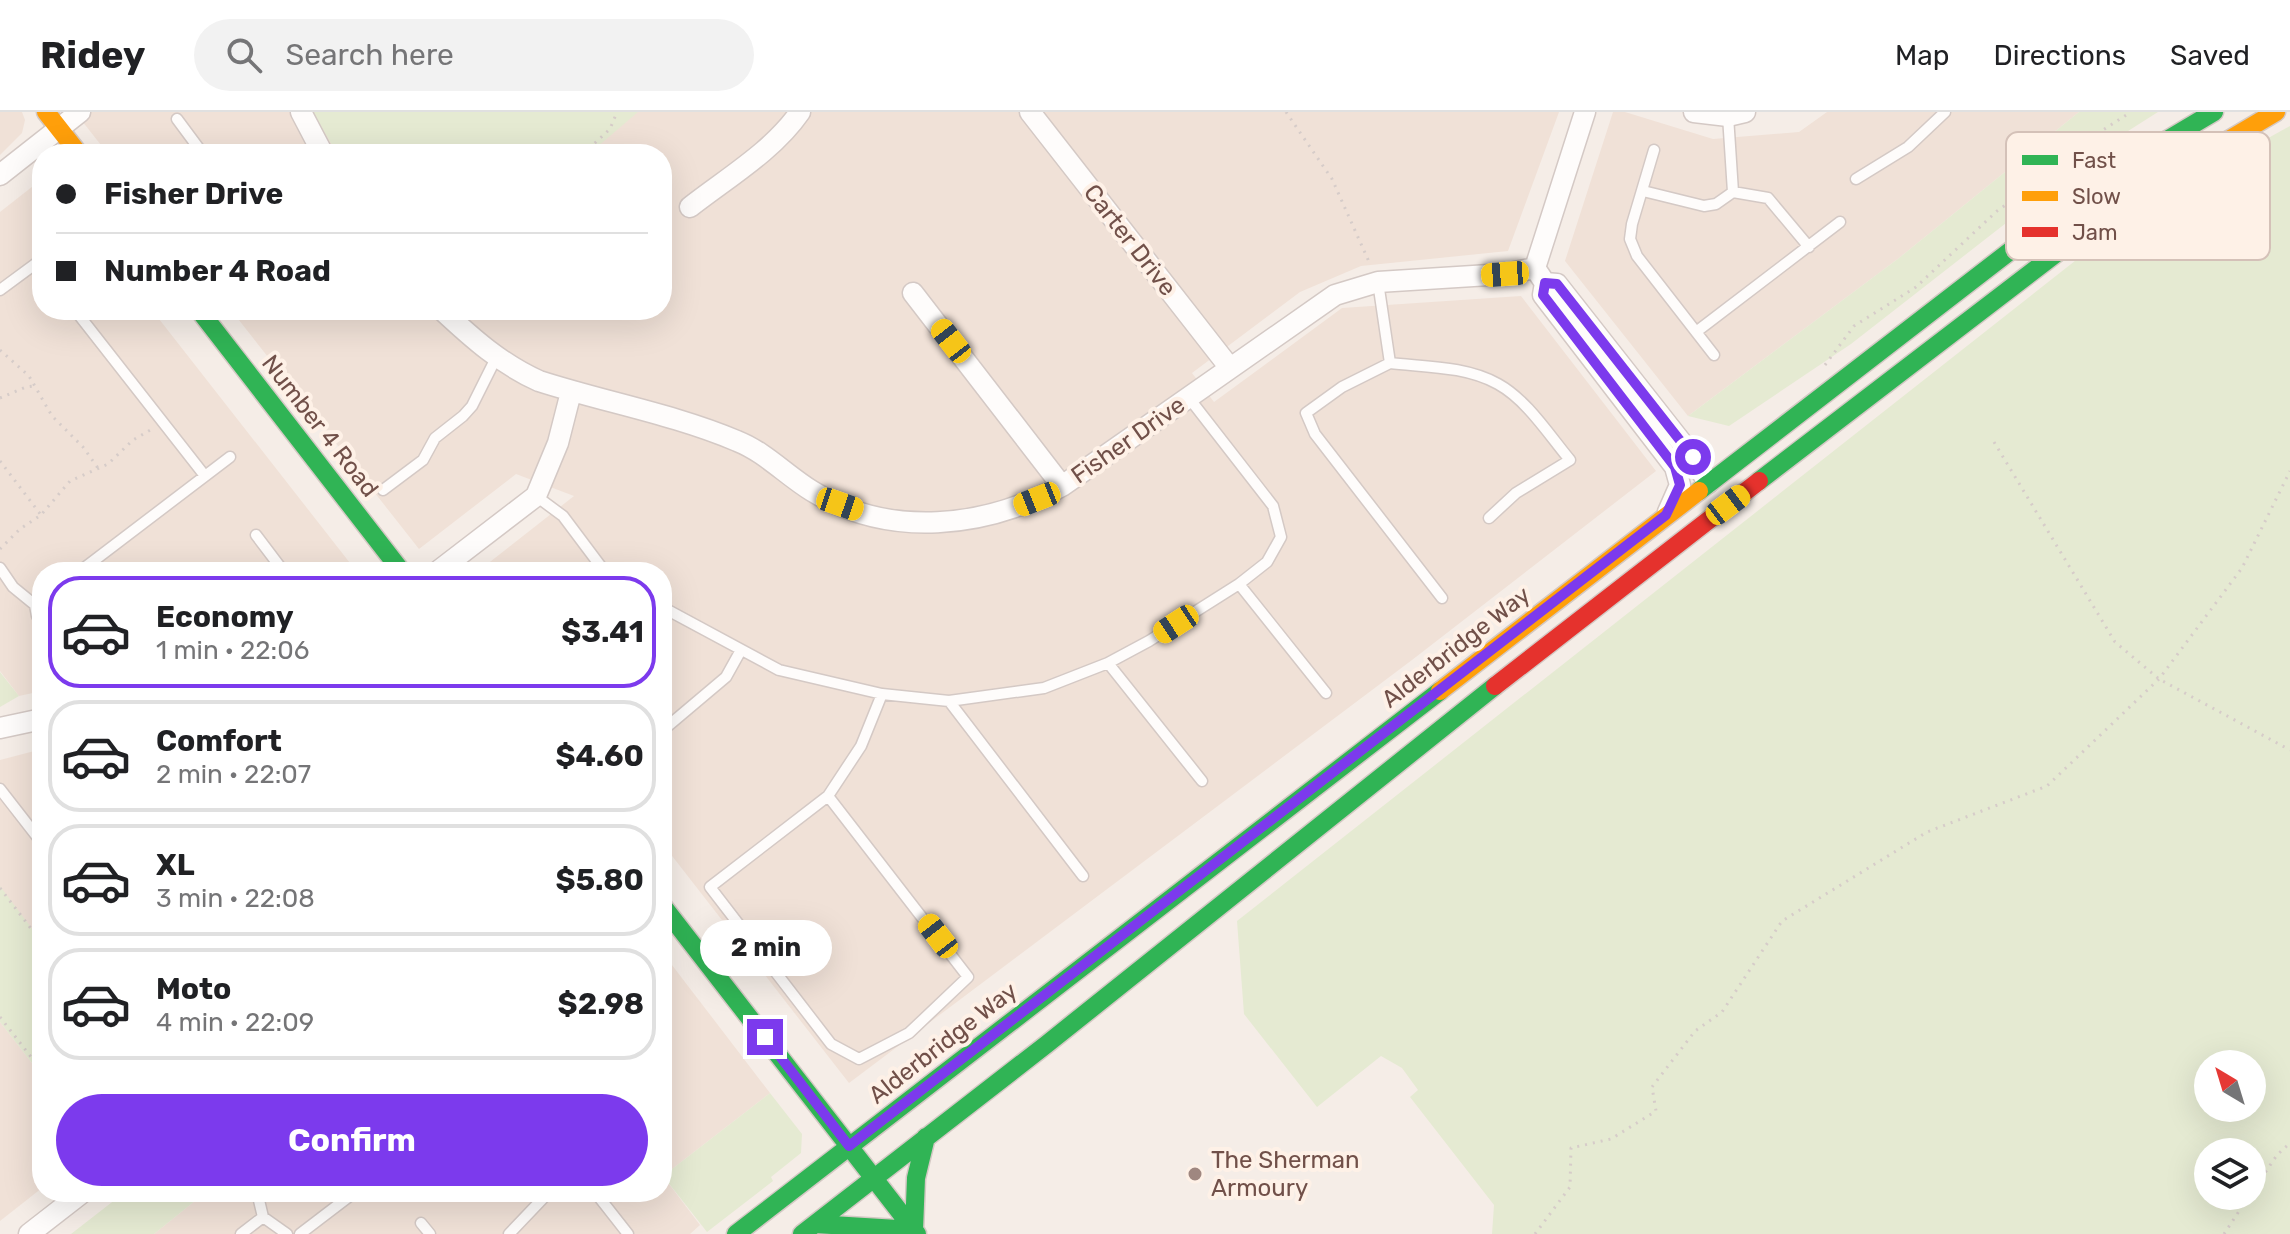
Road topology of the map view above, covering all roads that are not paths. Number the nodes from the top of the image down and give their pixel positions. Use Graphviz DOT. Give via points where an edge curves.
graph roads {
  1 [pos="46,112"];
  2 [pos="80,112"];
  3 [pos="301,112"];
  4 [pos="800,112"];
  5 [pos="1030,112"];
  6 [pos="1585,112"];
  7 [pos="1694,112"];
  8 [pos="1945,112"];
  9 [pos="2214,112"];
  10 [pos="2276,112"];
  11 [pos="1736,114"];
  12 [pos="177,119"];
  13 [pos="59,129"];
  14 [pos="2180,132"];
  15 [pos="2242,132"];
  16 [pos="40,144"];
  17 [pos="71,144"];
  18 [pos="196,144"];
  19 [pos="315,144"];
  20 [pos="32,150"];
  21 [pos="1654,150"];
  22 [pos="0,175"];
  23 [pos="1856,179"];
  24 [pos="1643,191"];
  25 [pos="1733,192"];
  26 [pos="690,207"];
  27 [pos="1840,222"];
  28 [pos="1809,247"];
  29 [pos="2006,254"];
  30 [pos="2047,260"];
  31 [pos="32,269"];
  32 [pos="1540,275"];
  33 [pos="1378,282"];
  34 [pos="0,290"];
  35 [pos="913,293"];
  36 [pos="83,320"];
  37 [pos="207,320"];
  38 [pos="453,320"];
  39 [pos="1696,332"];
  40 [pos="1714,355"];
  41 [pos="496,358"];
  42 [pos="1390,363"];
  43 [pos="1230,368"];
  44 [pos="571,392"];
  45 [pos="1189,398"];
  46 [pos="230,457"];
  47 [pos="205,476"];
  48 [pos="1708,483"];
  49 [pos="1062,486"];
  50 [pos="383,490"];
  51 [pos="536,496"];
  52 [pos="1666,515"];
  53 [pos="1489,518"];
  54 [pos="256,535"];
  55 [pos="92,562"];
  56 [pos="276,562"];
  57 [pos="394,562"];
  58 [pos="450,562"];
  59 [pos="598,562"];
  60 [pos="0,568"];
  61 [pos="1239,584"];
  62 [pos="32,598"];
  63 [pos="1442,598"];
  64 [pos="672,612"];
  65 [pos="741,650"];
  66 [pos="1108,663"];
  67 [pos="1326,693"];
  68 [pos="882,694"];
  69 [pos="949,701"];
  70 [pos="32,721"];
  71 [pos="672,723"];
  72 [pos="1447,723"];
  73 [pos="0,728"];
  74 [pos="1202,781"];
  75 [pos="0,789"];
  76 [pos="828,796"];
  77 [pos="32,828"];
  78 [pos="1083,876"];
  79 [pos="672,918"];
  80 [pos="926,1137"];
  81 [pos="849,1146"];
  82 [pos="874,1177"];
  83 [pos="70,1202"];
  84 [pos="259,1202"];
  85 [pos="342,1202"];
  86 [pos="539,1202"];
  87 [pos="603,1202"];
  88 [pos="263,1217"];
  89 [pos="421,1223"];
  90 [pos="808,1229"];
  91 [pos="916,1232"];
  92 [pos="29,1234"];
  93 [pos="241,1234"];
  94 [pos="287,1234"];
  95 [pos="300,1234"];
  96 [pos="430,1234"];
  97 [pos="509,1234"];
  98 [pos="628,1234"];
  99 [pos="736,1234"];
  1 -- 13 [label="main road"];
  2 -- 13 [label="street"];
  3 -- 19 [label="street"];
  4 -- 26 [label="street" via="773,142"];
  5 -- 43 [label="street, Carter Drive"];
  6 -- 32 [label="street"];
  7 -- 11 [label="street"];
  8 -- 23 [label="lane" via="1908,147"];
  9 -- 14 [label="main road, Alderbridge Way"];
  10 -- 15 [label="main road"];
  11 -- 25 [label="lane"];
  12 -- 18 [label="lane"];
  13 -- 16 [label="street"];
  13 -- 17 [label="main road"];
  20 -- 22 [label="street"];
  21 -- 24 [label="lane"];
  24 -- 25 [label="lane" via="1704,206"];
  24 -- 39 [label="lane" via="1630,239 1637,256"];
  25 -- 28 [label="lane" via="1768,198"];
  27 -- 28 [label="lane"];
  28 -- 39 [label="lane"];
  29 -- 48 [label="main road, Alderbridge Way"];
  30 -- 72 [label="main road"];
  31 -- 34 [label="lane"];
  32 -- 33 [label="street, Fisher Drive"];
  32 -- 48 [label="street" via="1557,284"];
  32 -- 52 [label="street" via="1543,295 1675,467 1680,485"];
  33 -- 42 [label="lane"];
  33 -- 43 [label="street, Fisher Drive" via="1335,295"];
  35 -- 49 [label="street"];
  36 -- 47 [label="lane"];
  37 -- 57 [label="main road, Number 4 Road"];
  38 -- 41 [label="street, Fisher Drive"];
  39 -- 40 [label="lane"];
  41 -- 44 [label="street, Fisher Drive"];
  41 -- 50 [label="lane" via="472,406 435,438 423,460"];
  42 -- 53 [label="lane" via="1473,373 1500,384 1570,460 1516,493"];
  42 -- 63 [label="lane" via="1306,413 1321,441"];
  43 -- 45 [label="street, Fisher Drive"];
  44 -- 49 [label="street, Fisher Drive" via="711,431 756,451 813,492 900,521 985,517"];
  44 -- 51 [label="street"];
  45 -- 49 [label="street, Fisher Drive"];
  45 -- 61 [label="lane" via="1273,506 1281,537 1267,562"];
  46 -- 47 [label="lane"];
  47 -- 55 [label="lane"];
  48 -- 52 [label="main road, Alderbridge Way"];
  48 -- 72 [label="main road" via="1697,507 1506,658"];
  51 -- 58 [label="street"];
  51 -- 59 [label="lane" via="563,516"];
  52 -- 81 [label="main road, Alderbridge Way"];
  54 -- 56 [label="lane"];
  60 -- 62 [label="lane" via="13,587"];
  61 -- 66 [label="lane"];
  61 -- 67 [label="lane"];
  64 -- 65 [label="lane"];
  65 -- 68 [label="lane" via="779,670"];
  65 -- 71 [label="lane" via="726,677"];
  66 -- 69 [label="lane" via="1044,688"];
  66 -- 74 [label="lane"];
  68 -- 69 [label="lane"];
  68 -- 76 [label="lane" via="861,746"];
  69 -- 78 [label="lane"];
  70 -- 73 [label="street"];
  72 -- 80 [label="main road"];
  75 -- 77 [label="lane"];
  76 -- 76 [label="lane" via="710,887 831,1044 859,1059 909,1033 968,977"];
  79 -- 81 [label="main road"];
  80 -- 82 [label="main road"];
  80 -- 91 [label="main road" via="916,1178"];
  81 -- 82 [label="main road"];
  81 -- 99 [label="main road, Alderbridge Way"];
  82 -- 90 [label="main road"];
  82 -- 91 [label="main road"];
  83 -- 92 [label="street"];
  84 -- 88 [label="lane"];
  85 -- 95 [label="lane"];
  86 -- 97 [label="lane"];
  87 -- 98 [label="lane"];
  88 -- 93 [label="lane"];
  88 -- 94 [label="lane"];
  89 -- 96 [label="lane"];
  90 -- 91 [label="main road"];
}
